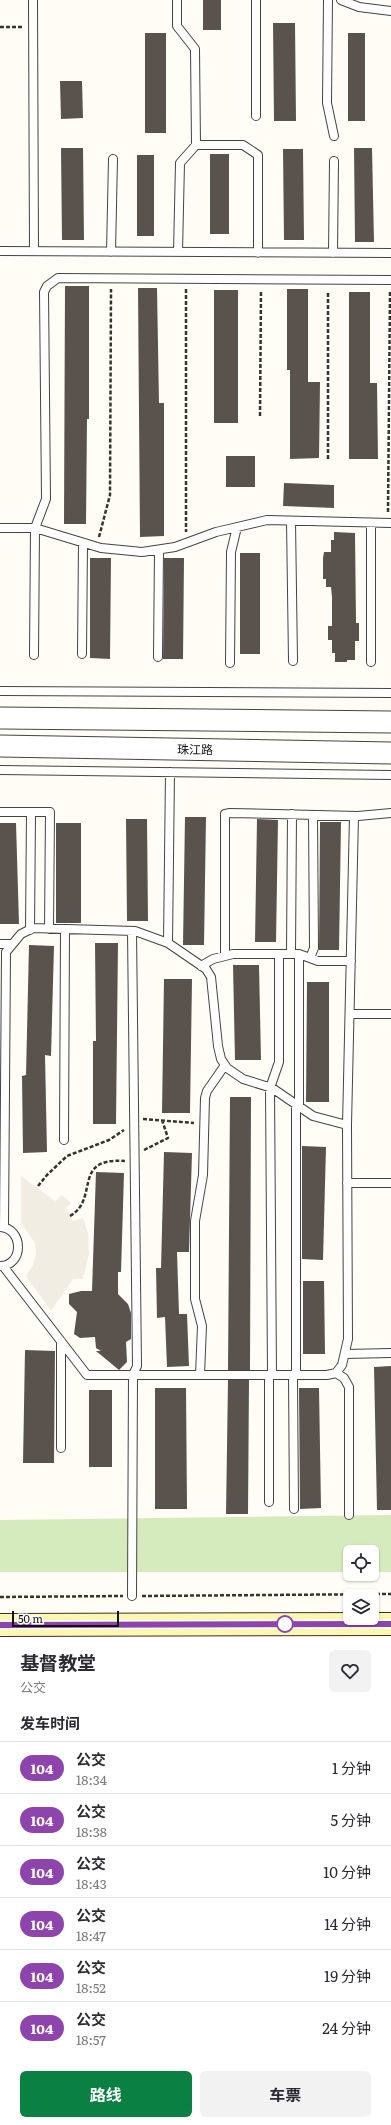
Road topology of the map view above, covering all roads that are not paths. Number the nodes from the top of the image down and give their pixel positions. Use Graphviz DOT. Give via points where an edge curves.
graph roads {
  1 [pos="33,0"];
  2 [pos="177,0"];
  3 [pos="256,0"];
  4 [pos="328,0"];
  5 [pos="341,0"];
  6 [pos="359,4"];
  7 [pos="391,11"];
  8 [pos="256,116"];
  9 [pos="334,136"];
  10 [pos="196,145"];
  11 [pos="113,159"];
  12 [pos="334,161"];
  13 [pos="0,251"];
  14 [pos="34,251"];
  15 [pos="111,252"];
  16 [pos="178,252"];
  17 [pos="258,252"];
  18 [pos="333,253"];
  19 [pos="391,253"];
  20 [pos="390,280"];
  21 [pos="291,521"];
  22 [pos="371,523"];
  23 [pos="389,523"];
  24 [pos="237,527"];
  25 [pos="0,528"];
  26 [pos="35,528"];
  27 [pos="83,543"];
  28 [pos="158,550"];
  29 [pos="82,654"];
  30 [pos="34,655"];
  31 [pos="158,657"];
  32 [pos="293,661"];
  33 [pos="371,662"];
  34 [pos="230,663"];
  35 [pos="0,691"];
  36 [pos="391,693"];
  37 [pos="0,718"];
  38 [pos="391,722"];
  39 [pos="0,746"];
  40 [pos="391,753"];
  41 [pos="0,770"];
  42 [pos="170,772"];
  43 [pos="391,775"];
  44 [pos="0,812"];
  45 [pos="31,812"];
  46 [pos="391,813"];
  47 [pos="292,814"];
  48 [pos="313,815"];
  49 [pos="354,816"];
  50 [pos="49,928"];
  51 [pos="65,929"];
  52 [pos="30,930"];
  53 [pos="132,931"];
  54 [pos="168,943"];
  55 [pos="0,944"];
  56 [pos="11,944"];
  57 [pos="279,954"];
  58 [pos="295,954"];
  59 [pos="225,955"];
  60 [pos="310,958"];
  61 [pos="351,961"];
  62 [pos="201,966"];
  63 [pos="350,1014"];
  64 [pos="391,1014"];
  65 [pos="225,1065"];
  66 [pos="270,1088"];
  67 [pos="297,1105"];
  68 [pos="347,1125"];
  69 [pos="64,1140"];
  70 [pos="347,1183"];
  71 [pos="391,1183"];
  72 [pos="2,1227"];
  73 [pos="2,1266"];
  74 [pos="61,1341"];
  75 [pos="391,1353"];
  76 [pos="345,1354"];
  77 [pos="336,1373"];
  78 [pos="133,1375"];
  79 [pos="200,1375"];
  80 [pos="270,1375"];
  81 [pos="294,1375"];
  82 [pos="61,1448"];
  83 [pos="269,1502"];
  84 [pos="294,1509"];
  85 [pos="349,1515"];
  86 [pos="132,1596"];
  87 [pos="391,1624"];
  88 [pos="0,1625"];
  1 -- 14 [label="lane"];
  2 -- 10 [label="lane" via="177,26 195,49"];
  3 -- 8 [label="lane"];
  4 -- 9 [label="lane" via="327,103"];
  5 -- 6 [label="lane"];
  6 -- 7 [label="lane"];
  10 -- 16 [label="lane" via="180,163"];
  10 -- 17 [label="lane" via="243,145 258,155"];
  11 -- 15 [label="lane"];
  12 -- 18 [label="lane"];
  13 -- 14 [label="lane"];
  14 -- 15 [label="lane"];
  15 -- 16 [label="lane"];
  16 -- 17 [label="lane"];
  17 -- 18 [label="lane"];
  18 -- 19 [label="lane"];
  20 -- 26 [label="lane" via="58,278 47,286 44,292 46,499"];
  21 -- 22 [label="lane"];
  21 -- 24 [label="lane" via="267,520"];
  21 -- 32 [label="lane"];
  22 -- 23 [label="lane"];
  22 -- 33 [label="lane"];
  24 -- 28 [label="lane"];
  24 -- 34 [label="lane" via="231,552"];
  25 -- 26 [label="lane"];
  26 -- 27 [label="lane"];
  26 -- 30 [label="lane"];
  27 -- 28 [label="lane" via="142,552"];
  27 -- 29 [label="lane"];
  28 -- 31 [label="lane"];
  35 -- 36 [label="lane"];
  37 -- 38 [label="street"];
  39 -- 40 [label="street, 珠江路"];
  41 -- 42 [label="lane"];
  42 -- 43 [label="lane"];
  42 -- 54 [label="lane"];
  44 -- 45 [label="lane"];
  45 -- 50 [label="lane" via="50,812"];
  45 -- 52 [label="lane"];
  46 -- 49 [label="lane"];
  47 -- 48 [label="lane"];
  47 -- 58 [label="lane"];
  47 -- 59 [label="lane" via="226,814"];
  48 -- 49 [label="lane"];
  48 -- 60 [label="lane" via="314,948"];
  49 -- 61 [label="lane"];
  50 -- 51 [label="lane"];
  50 -- 52 [label="lane"];
  51 -- 53 [label="lane"];
  51 -- 69 [label="lane"];
  52 -- 56 [label="lane" via="20,934"];
  53 -- 54 [label="lane"];
  53 -- 78 [label="lane" via="137,1366"];
  54 -- 62 [label="lane"];
  55 -- 56 [label="lane"];
  56 -- 72 [label="lane" via="6,952 5,963"];
  57 -- 58 [label="lane"];
  57 -- 59 [label="lane"];
  57 -- 66 [label="lane" via="279,1062"];
  58 -- 60 [label="lane"];
  58 -- 67 [label="lane"];
  59 -- 62 [label="lane"];
  60 -- 61 [label="lane" via="318,961"];
  61 -- 63 [label="lane"];
  62 -- 65 [label="lane" via="212,977 218,1046"];
  63 -- 64 [label="lane"];
  63 -- 68 [label="lane"];
  65 -- 66 [label="lane" via="243,1079"];
  65 -- 79 [label="lane" via="205,1098 203,1181 195,1221 195,1299 202,1326"];
  66 -- 67 [label="lane"];
  66 -- 80 [label="lane"];
  67 -- 68 [label="lane" via="313,1116"];
  67 -- 81 [label="lane"];
  68 -- 70 [label="lane"];
  70 -- 71 [label="lane"];
  70 -- 76 [label="lane" via="348,1339"];
  72 -- 73 [label="lane" via="15,1234 19,1246 14,1259"];
  73 -- 74 [label="lane"];
  74 -- 78 [label="lane" via="87,1375"];
  74 -- 82 [label="lane"];
  75 -- 76 [label="lane"];
  76 -- 77 [label="lane"];
  77 -- 81 [label="lane"];
  77 -- 85 [label="lane" via="344,1378 349,1387"];
  78 -- 79 [label="lane"];
  78 -- 86 [label="lane"];
  79 -- 80 [label="lane"];
  80 -- 81 [label="lane"];
  80 -- 83 [label="lane"];
  81 -- 84 [label="lane"];
  87 -- 88 [label="main road"];
}
